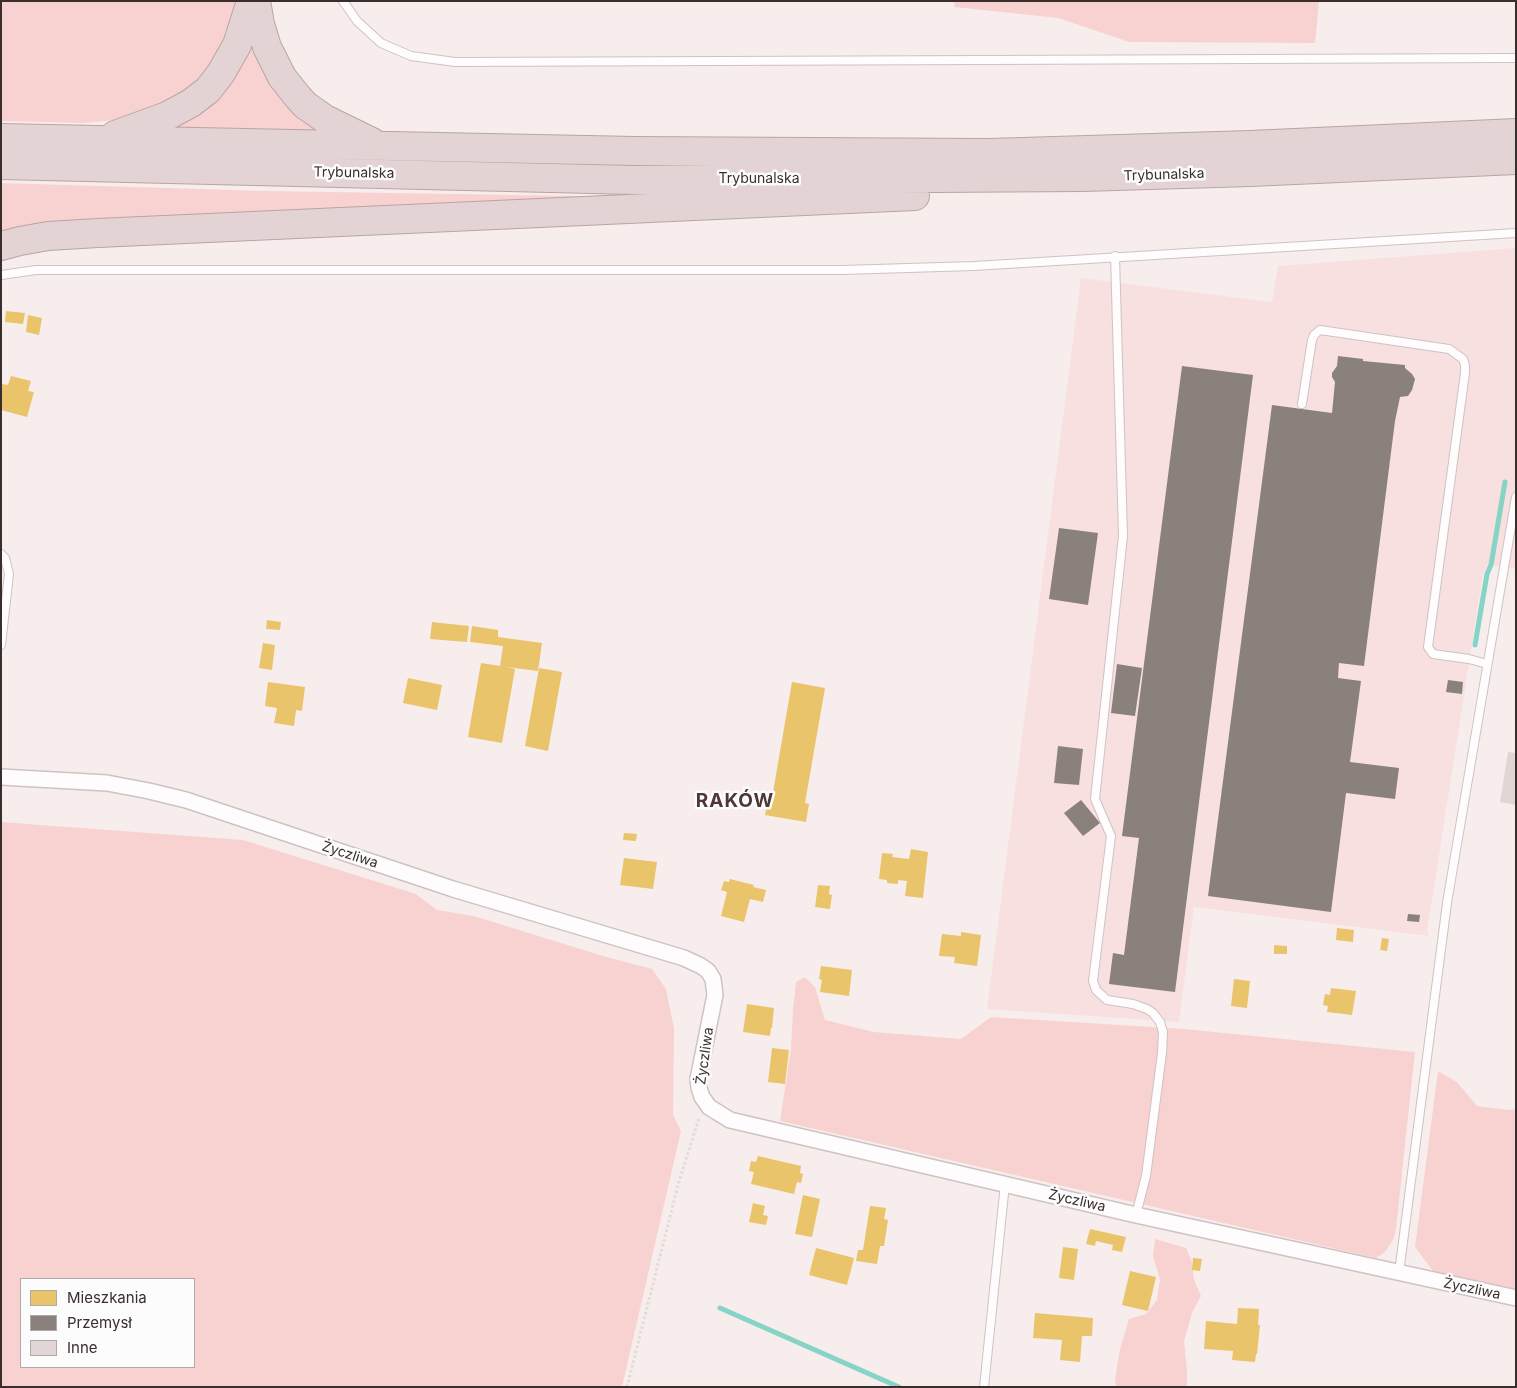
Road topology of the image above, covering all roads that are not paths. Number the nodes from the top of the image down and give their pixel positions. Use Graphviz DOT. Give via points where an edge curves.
graph roads {
  1 [pos="251,1"];
  2 [pos="256,1"];
  3 [pos="343,1"];
  4 [pos="1516,58"];
  5 [pos="1516,133"];
  6 [pos="1,138"];
  7 [pos="83,141"];
  8 [pos="385,146"];
  9 [pos="1516,160"];
  10 [pos="1,165"];
  11 [pos="1083,177"];
  12 [pos="1516,233"];
  13 [pos="1,246"];
  14 [pos="1115,256"];
  15 [pos="1,275"];
  16 [pos="1302,404"];
  17 [pos="1516,497"];
  18 [pos="1,554"];
  19 [pos="1,646"];
  20 [pos="1487,664"];
  21 [pos="1,777"];
  22 [pos="1005,1184"];
  23 [pos="1136,1215"];
  24 [pos="1399,1273"];
  25 [pos="1516,1298"];
  26 [pos="984,1387"];
  1 -- 7 [label="highway" via="232,55 215,82 201,96 179,110 138,128"];
  2 -- 8 [label="highway" via="267,47 282,77 305,105 333,124"];
  3 -- 4 [label="lane" via="357,22 381,43 411,56 455,62"];
  5 -- 8 [label="highway, Trybunalska" via="990,153"];
  6 -- 7 [label="highway"];
  7 -- 8 [label="highway, Trybunalska"];
  9 -- 11 [label="highway, Trybunalska"];
  10 -- 11 [label="highway, Trybunalska" via="634,180"];
  11 -- 13 [label="highway" via="977,193 98,233 48,236"];
  12 -- 14 [label="lane"];
  14 -- 15 [label="lane" via="974,266 842,270 36,270"];
  14 -- 23 [label="lane" via="1124,536 1095,799 1111,836 1093,980 1096,990 1107,1000 1133,1004 1153,1013 1163,1032 1146,1176"];
  16 -- 20 [label="lane" via="1312,340 1320,330 1449,349 1463,359 1465,373 1428,647 1432,654"];
  17 -- 20 [label="lane"];
  18 -- 19 [label="lane" via="9,574"];
  20 -- 24 [label="lane" via="1447,902"];
  21 -- 22 [label="street, Życzliwa" via="149,790 454,889 684,958 708,971 715,986 698,1079 702,1098 709,1107 730,1120"];
  22 -- 23 [label="street, Życzliwa"];
  22 -- 26 [label="lane"];
  23 -- 24 [label="street, Życzliwa"];
  24 -- 25 [label="street, Życzliwa"];
}
